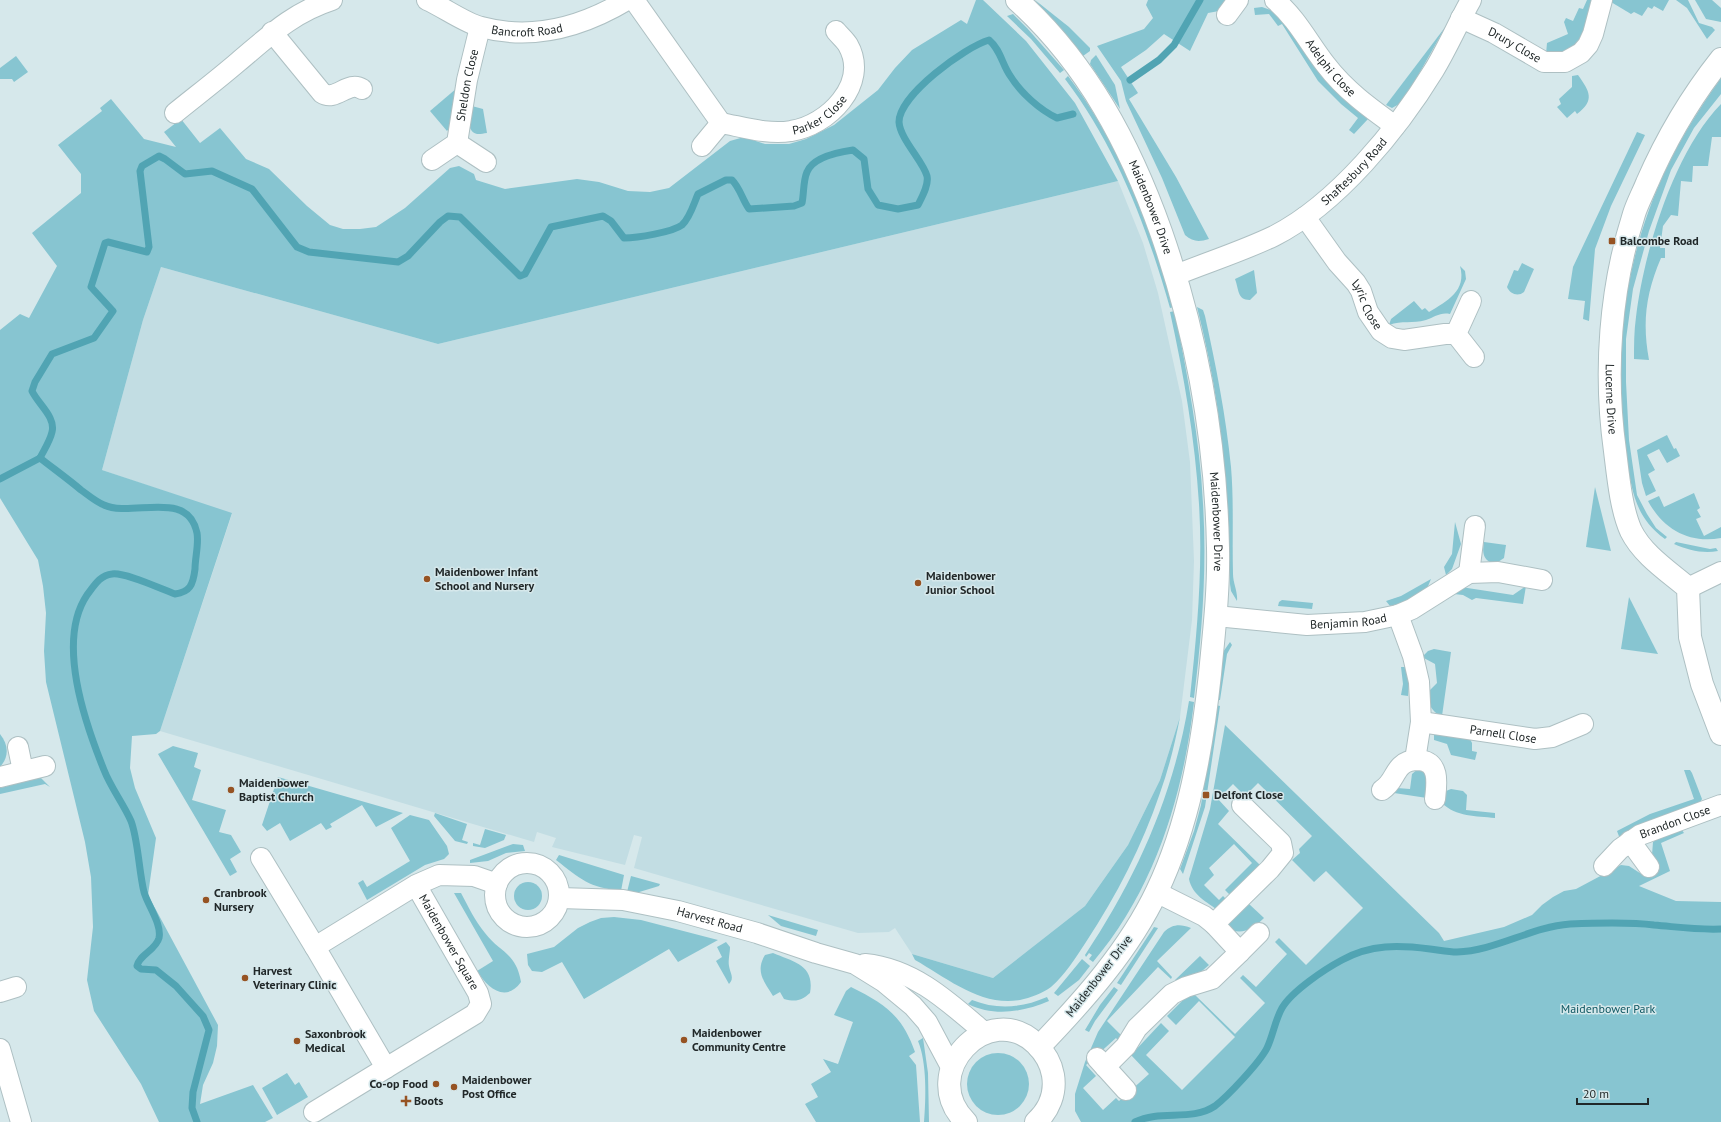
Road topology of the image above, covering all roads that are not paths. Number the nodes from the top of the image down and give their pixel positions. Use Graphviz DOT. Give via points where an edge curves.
graph roads {
  1 [pos="332,0"];
  2 [pos="427,0"];
  3 [pos="627,0"];
  4 [pos="634,0"];
  5 [pos="1017,0"];
  6 [pos="1275,0"];
  7 [pos="1471,0"];
  8 [pos="1602,0"];
  9 [pos="1461,18"];
  10 [pos="480,27"];
  11 [pos="836,31"];
  12 [pos="272,32"];
  13 [pos="1721,59"];
  14 [pos="362,89"];
  15 [pos="175,113"];
  16 [pos="721,123"];
  17 [pos="1395,126"];
  18 [pos="457,143"];
  19 [pos="702,146"];
  20 [pos="432,160"];
  21 [pos="486,162"];
  22 [pos="1305,217"];
  23 [pos="1176,275"];
  24 [pos="1472,300"];
  25 [pos="1456,334"];
  26 [pos="1474,357"];
  27 [pos="1474,526"];
  28 [pos="1721,572"];
  29 [pos="1469,573"];
  30 [pos="1542,580"];
  31 [pos="1688,588"];
  32 [pos="1398,615"];
  33 [pos="1216,616"];
  34 [pos="1421,722"];
  35 [pos="1583,724"];
  36 [pos="1721,734"];
  37 [pos="18,747"];
  38 [pos="1414,760"];
  39 [pos="45,766"];
  40 [pos="23,771"];
  41 [pos="0,777"];
  42 [pos="1382,790"];
  43 [pos="1435,799"];
  44 [pos="1242,805"];
  45 [pos="1721,805"];
  46 [pos="1630,841"];
  47 [pos="261,858"];
  48 [pos="1604,866"];
  49 [pos="1650,867"];
  50 [pos="497,884"];
  51 [pos="416,885"];
  52 [pos="1156,892"];
  53 [pos="560,898"];
  54 [pos="1214,924"];
  55 [pos="1259,933"];
  56 [pos="314,947"];
  57 [pos="1240,952"];
  58 [pos="855,964"];
  59 [pos="984,1033"];
  60 [pos="1039,1047"];
  61 [pos="0,1049"];
  62 [pos="951,1067"];
  63 [pos="386,1068"];
  64 [pos="1126,1090"];
  65 [pos="314,1112"];
  66 [pos="22,1122"];
  67 [pos="966,1122"];
  68 [pos="1036,1122"];
  1 -- 12 [label="street" via="299,13"];
  2 -- 10 [label="street, Bancroft Road"];
  3 -- 10 [label="street, Bancroft Road" via="568,28 546,32 502,31"];
  4 -- 16 [label="street"];
  5 -- 23 [label="street, Maidenbower Drive" via="1060,46 1094,88 1107,110 1145,186"];
  6 -- 17 [label="street, Adelphi Close" via="1290,14 1341,82"];
  7 -- 9 [label="street, Shaftesbury Road"];
  8 -- 9 [label="street, Drury Close" via="1588,46 1582,53 1565,62 1544,62 1534,58 1494,33"];
  9 -- 17 [label="street, Shaftesbury Road" via="1435,69"];
  10 -- 18 [label="street, Sheldon Close" via="467,80"];
  11 -- 16 [label="street, Parker Close" via="848,46 854,71 849,90 829,114 811,125 791,132 775,132"];
  12 -- 14 [label="street" via="326,96 351,86"];
  12 -- 15 [label="street"];
  13 -- 31 [label="street, Lucerne Drive" via="1695,92 1661,152 1634,213 1618,275 1611,341 1612,430 1631,530 1654,560"];
  16 -- 19 [label="street"];
  17 -- 22 [label="street, Shaftesbury Road" via="1355,172"];
  18 -- 20 [label="street"];
  18 -- 21 [label="street"];
  22 -- 23 [label="street, Shaftesbury Road" via="1275,235"];
  22 -- 25 [label="street, Lyric Close" via="1337,262 1356,283 1368,312 1381,331 1392,338 1404,340"];
  23 -- 33 [label="street, Maidenbower Drive" via="1199,364 1211,436 1218,548"];
  24 -- 25 [label="street"];
  25 -- 26 [label="street"];
  27 -- 29 [label="street"];
  28 -- 31 [label="street"];
  29 -- 30 [label="street" via="1498,572"];
  29 -- 32 [label="street, Benjamin Road" via="1428,600"];
  31 -- 36 [label="street" via="1690,637 1702,684"];
  32 -- 33 [label="street, Benjamin Road" via="1365,622 1307,625"];
  32 -- 34 [label="street" via="1416,667"];
  33 -- 52 [label="street, Maidenbower Drive" via="1207,702 1197,762 1183,820"];
  34 -- 35 [label="street, Parnell Close" via="1535,739 1552,737"];
  34 -- 38 [label="street"];
  37 -- 40 [label="street"];
  38 -- 42 [label="street" via="1402,765 1388,786"];
  38 -- 43 [label="street" via="1424,760 1434,768"];
  39 -- 40 [label="street"];
  40 -- 41 [label="street"];
  44 -- 54 [label="street" via="1281,844 1283,853"];
  45 -- 46 [label="street, Brandon Close"];
  46 -- 48 [label="street, Brandon Close"];
  46 -- 49 [label="street, Brandon Close"];
  47 -- 56 [label="street"];
  50 -- 51 [label="street" via="474,876 439,875"];
  50 -- 53 [label="street" via="501,875 508,869 525,862 534,863 543,866 556,880"];
  50 -- 53 [label="street" via="496,905 510,923 520,927 542,924 551,918"];
  51 -- 56 [label="street, Maidenbower Square"];
  51 -- 63 [label="street, Maidenbower Square" via="478,993 481,1004 475,1014"];
  52 -- 54 [label="street" via="1194,910"];
  52 -- 60 [label="street, Maidenbower Drive" via="1135,931 1106,971"];
  53 -- 58 [label="street, Harvest Road" via="623,900 678,911"];
  54 -- 57 [label="street"];
  55 -- 57 [label="street"];
  56 -- 63 [label="street"];
  57 -- 64 [label="street" via="1212,979 1186,986 1172,994 1137,1028 1126,1046 1101,1062"];
  58 -- 59 [label="street, Harvest Road" via="876,965 918,980"];
  58 -- 62 [label="street, Harvest Road" via="884,982 913,1006 927,1022"];
  59 -- 60 [label="street" via="1001,1030 1017,1032"];
  59 -- 62 [label="street" via="962,1049"];
  60 -- 68 [label="street" via="1052,1067 1054,1084 1051,1101 1043,1116"];
  61 -- 66 [label="street"];
  62 -- 67 [label="street" via="948,1083 951,1100 958,1114"];
  63 -- 65 [label="street, Maidenbower Square"];
}
